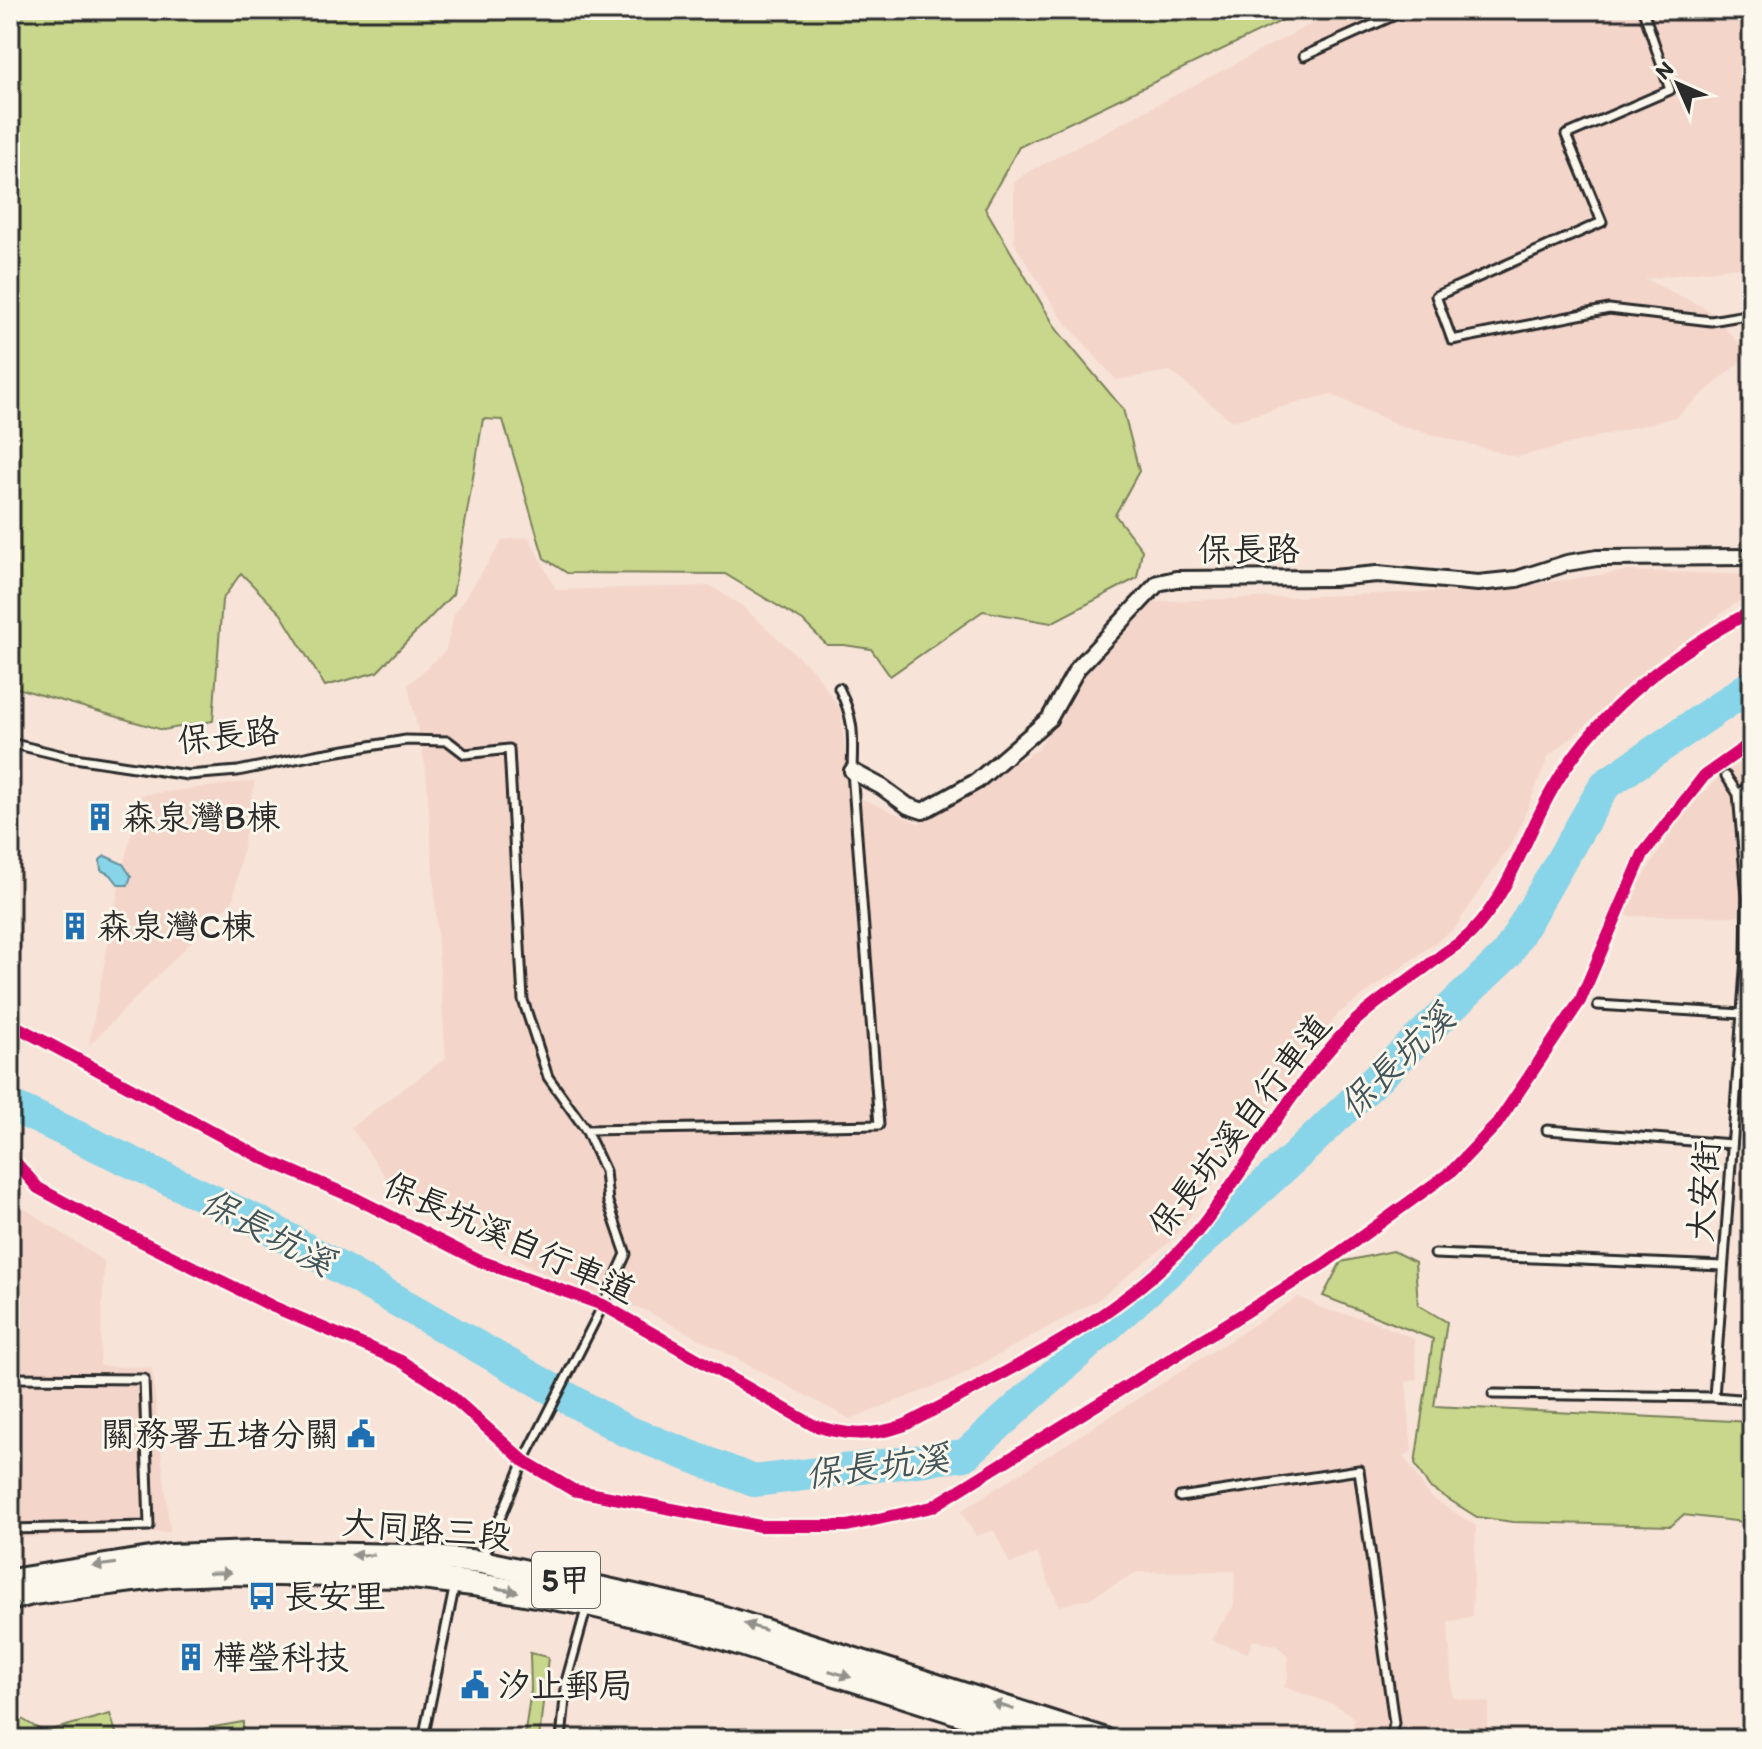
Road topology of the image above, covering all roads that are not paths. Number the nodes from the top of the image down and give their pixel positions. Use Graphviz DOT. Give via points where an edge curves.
graph roads {
  1 [pos="1406,10"];
  2 [pos="1643,10"];
  3 [pos="1304,56"];
  4 [pos="1752,314"];
  5 [pos="1752,557"];
  6 [pos="839,688"];
  7 [pos="10,743"];
  8 [pos="852,771"];
  9 [pos="1726,776"];
  10 [pos="1752,784"];
  11 [pos="1738,794"];
  12 [pos="1752,841"];
  13 [pos="1743,849"];
  14 [pos="1749,957"];
  15 [pos="1598,1005"];
  16 [pos="1742,1014"];
  17 [pos="586,1130"];
  18 [pos="1547,1130"];
  19 [pos="1732,1144"];
  20 [pos="1435,1254"];
  21 [pos="1723,1266"];
  22 [pos="10,1378"];
  23 [pos="1493,1394"];
  24 [pos="1714,1397"];
  25 [pos="1752,1400"];
  26 [pos="1180,1497"];
  27 [pos="10,1529"];
  28 [pos="482,1562"];
  29 [pos="10,1581"];
  30 [pos="464,1582"];
  31 [pos="590,1594"];
  32 [pos="10,1599"];
  33 [pos="423,1739"];
  34 [pos="561,1739"];
  35 [pos="1040,1739"];
  36 [pos="1103,1739"];
  37 [pos="1390,1739"];
  1 -- 3 [label="lane"];
  2 -- 4 [label="lane" via="1670,90 1566,135 1602,222 1436,296 1452,340 1609,309 1711,321"];
  5 -- 8 [label="street, 保長路" via="1597,558 1517,579 1478,583 1377,574 1158,583 1077,669 1049,719 1000,764 957,793 923,811"];
  6 -- 8 [label="lane" via="850,711"];
  7 -- 17 [label="lane, 保長路" via="188,775 406,740 448,741 465,754 509,749 523,1000 548,1077"];
  8 -- 17 [label="lane" via="879,1125"];
  9 -- 11 [label="lane"];
  10 -- 11 [label="lane"];
  11 -- 13 [label="lane, 大安街"];
  12 -- 13 [label="lane"];
  13 -- 14 [label="lane, 大安街"];
  14 -- 16 [label="lane, 大安街"];
  15 -- 16 [label="lane"];
  16 -- 19 [label="lane, 大安街"];
  17 -- 28 [label="lane" via="605,1171 608,1202 626,1254 524,1461"];
  18 -- 19 [label="lane"];
  19 -- 21 [label="lane, 大安街"];
  20 -- 21 [label="lane"];
  21 -- 24 [label="lane, 大安街"];
  22 -- 27 [label="lane" via="144,1379 149,1526"];
  23 -- 24 [label="lane"];
  24 -- 25 [label="lane"];
  26 -- 37 [label="lane" via="1359,1470 1394,1723"];
  28 -- 29 [label="main road, 大同路三段 / 5甲, one-way" via="255,1553 169,1556"];
  28 -- 30 [label="lane"];
  28 -- 31 [label="main road, 大同路三段 / 5甲"];
  30 -- 31 [label="main road, 大同路三段 / 5甲, one-way"];
  32 -- 30 [label="main road, 大同路三段 / 5甲, one-way" via="184,1574 389,1575"];
  30 -- 33 [label="lane"];
  31 -- 34 [label="lane" via="567,1678"];
  31 -- 35 [label="main road, 大同路三段 / 5甲, one-way"];
  36 -- 31 [label="main road, 大同路三段 / 5甲, one-way" via="702,1611"];
}
